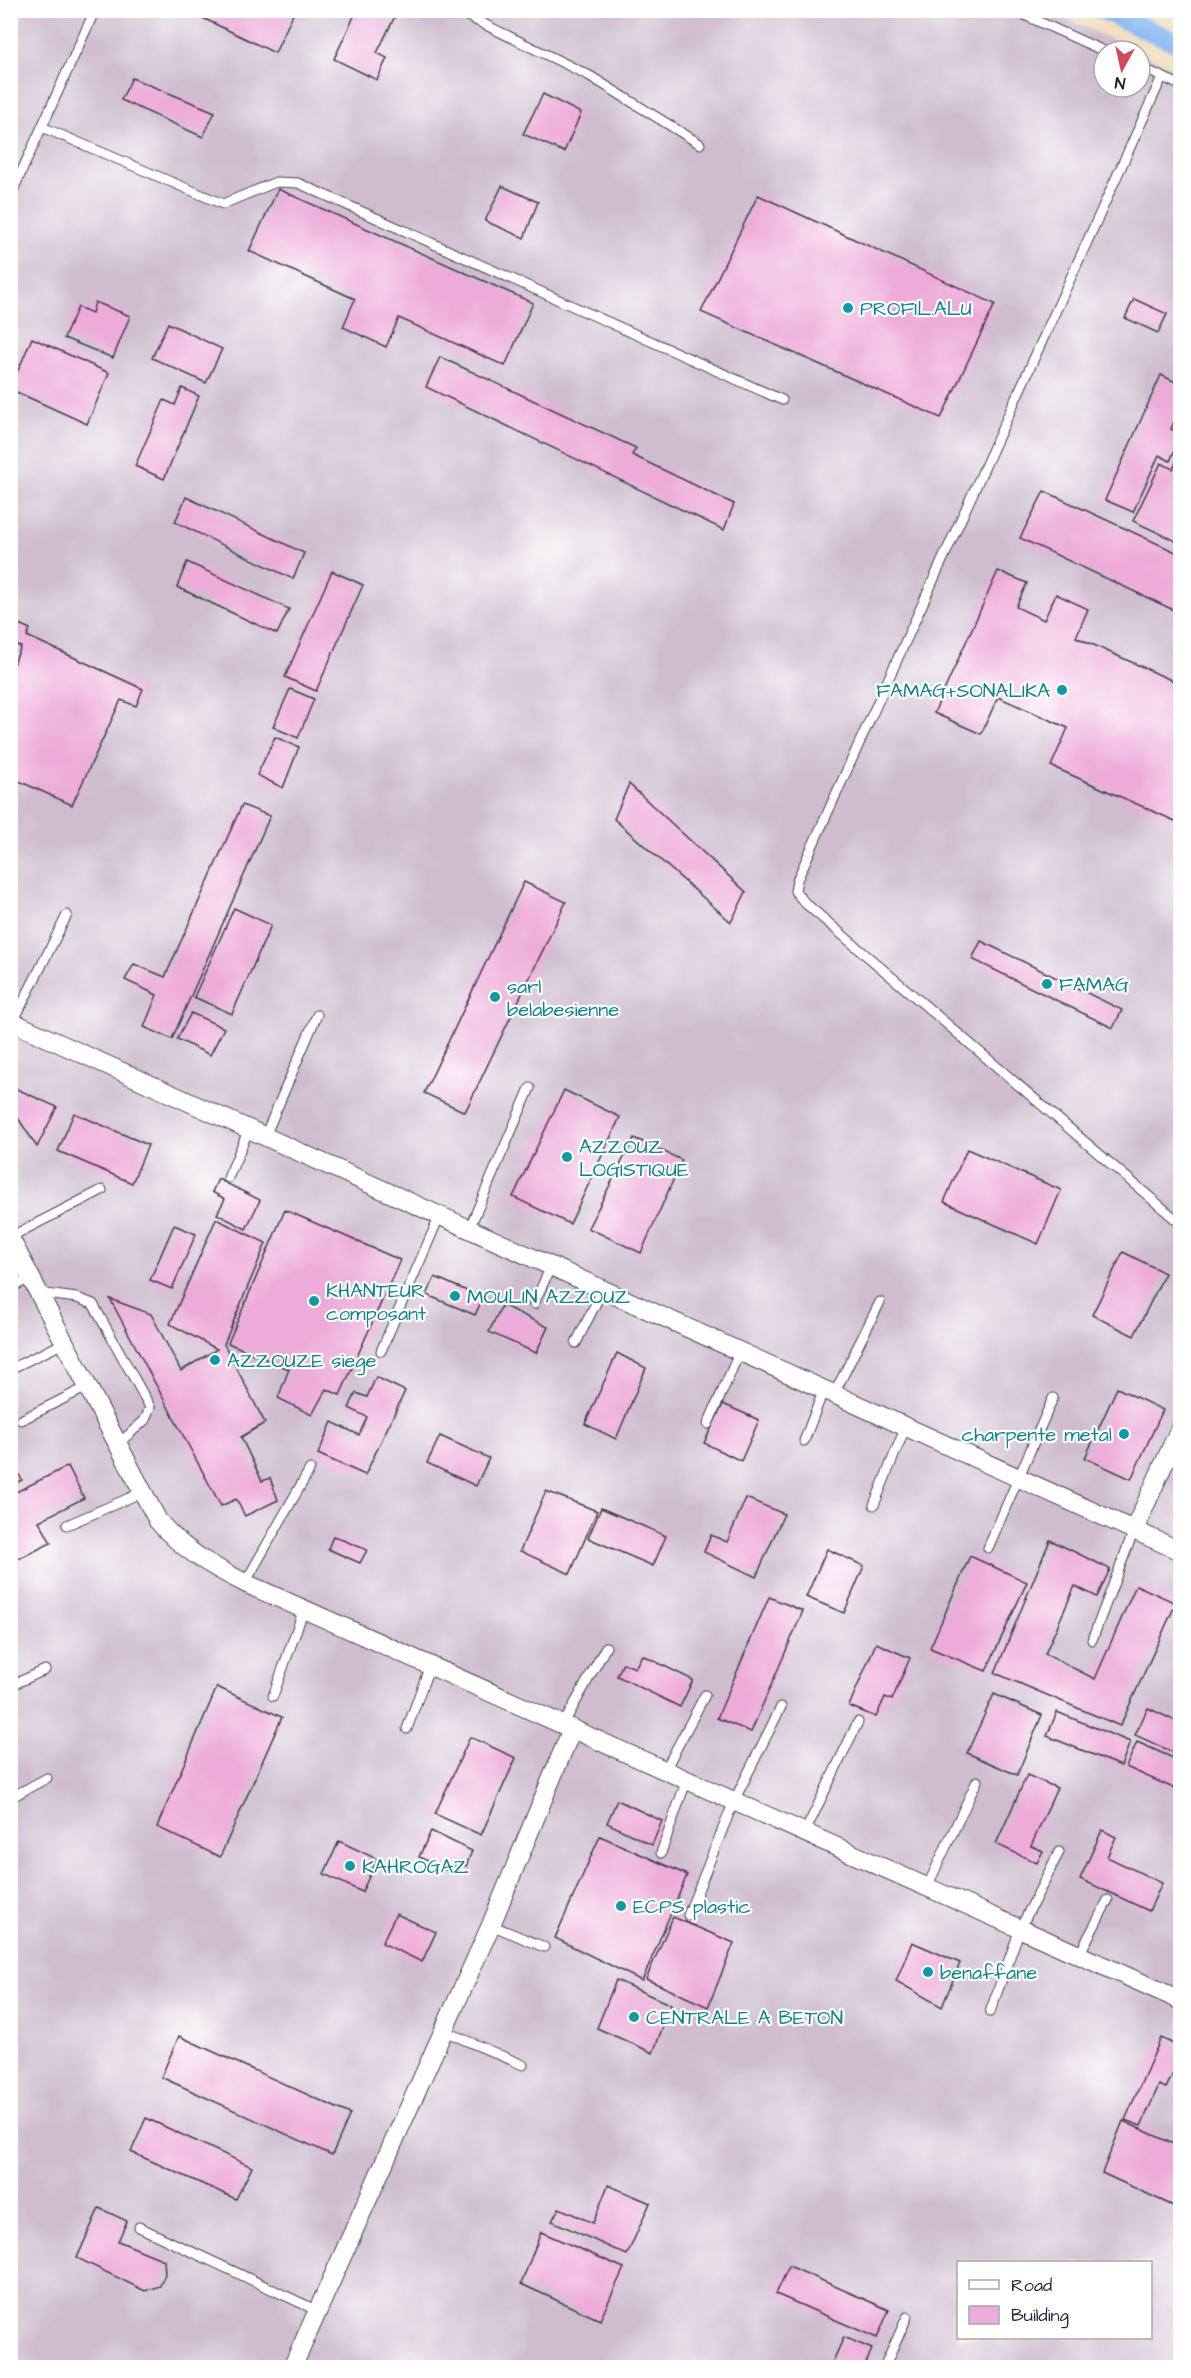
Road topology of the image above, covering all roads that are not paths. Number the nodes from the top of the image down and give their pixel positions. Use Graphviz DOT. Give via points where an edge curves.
graph roads {
  1 [pos="95,10"];
  2 [pos="455,10"];
  3 [pos="1013,10"];
  4 [pos="1092,46"];
  5 [pos="1152,72"];
  6 [pos="1162,77"];
  7 [pos="1180,85"];
  8 [pos="42,127"];
  9 [pos="700,144"];
  10 [pos="10,197"];
  11 [pos="782,400"];
  12 [pos="67,915"];
  13 [pos="317,1016"];
  14 [pos="12,1021"];
  15 [pos="530,1088"];
  16 [pos="257,1132"];
  17 [pos="228,1178"];
  18 [pos="102,1190"];
  19 [pos="440,1215"];
  20 [pos="1180,1223"];
  21 [pos="469,1229"];
  22 [pos="10,1237"];
  23 [pos="551,1266"];
  24 [pos="34,1286"];
  25 [pos="10,1288"];
  26 [pos="603,1289"];
  27 [pos="880,1302"];
  28 [pos="534,1304"];
  29 [pos="64,1343"];
  30 [pos="576,1343"];
  31 [pos="381,1351"];
  32 [pos="740,1351"];
  33 [pos="10,1369"];
  34 [pos="87,1387"];
  35 [pos="829,1391"];
  36 [pos="1053,1398"];
  37 [pos="21,1420"];
  38 [pos="708,1424"];
  39 [pos="906,1426"];
  40 [pos="1180,1428"];
  41 [pos="804,1441"];
  42 [pos="118,1444"];
  43 [pos="310,1469"];
  44 [pos="1017,1477"];
  45 [pos="143,1492"];
  46 [pos="874,1505"];
  47 [pos="67,1525"];
  48 [pos="1134,1530"];
  49 [pos="988,1548"];
  50 [pos="1180,1551"];
  51 [pos="245,1583"];
  52 [pos="304,1609"];
  53 [pos="1092,1640"];
  54 [pos="606,1647"];
  55 [pos="430,1665"];
  56 [pos="45,1670"];
  57 [pos="10,1686"];
  58 [pos="705,1695"];
  59 [pos="273,1696"];
  60 [pos="781,1707"];
  61 [pos="858,1722"];
  62 [pos="567,1727"];
  63 [pos="407,1729"];
  64 [pos="665,1770"];
  65 [pos="47,1778"];
  66 [pos="687,1779"];
  67 [pos="977,1781"];
  68 [pos="10,1798"];
  69 [pos="734,1801"];
  70 [pos="805,1832"];
  71 [pos="1059,1852"];
  72 [pos="661,1853"];
  73 [pos="927,1887"];
  74 [pos="1108,1900"];
  75 [pos="688,1915"];
  76 [pos="491,1925"];
  77 [pos="1020,1929"];
  78 [pos="544,1947"];
  79 [pos="1079,1955"];
  80 [pos="1180,2000"];
  81 [pos="990,2012"];
  82 [pos="444,2031"];
  83 [pos="523,2065"];
  84 [pos="139,2227"];
  85 [pos="318,2311"];
  86 [pos="907,2318"];
  87 [pos="292,2367"];
  88 [pos="884,2367"];
  1 -- 8 [label="lane"];
  2 -- 9 [label="lane" via="590,76"];
  3 -- 4 [label="lane"];
  5 -- 6 [label="lane"];
  6 -- 7 [label="lane"];
  6 -- 20 [label="lane" via="796,880 795,891"];
  8 -- 10 [label="lane"];
  8 -- 11 [label="lane" via="223,204 276,182 298,183"];
  12 -- 14 [label="lane"];
  13 -- 16 [label="lane"];
  14 -- 16 [label="street"];
  15 -- 21 [label="lane"];
  16 -- 17 [label="lane"];
  16 -- 19 [label="street"];
  18 -- 22 [label="lane"];
  19 -- 21 [label="street"];
  19 -- 31 [label="lane"];
  21 -- 23 [label="street"];
  22 -- 24 [label="street"];
  23 -- 26 [label="street"];
  23 -- 28 [label="lane"];
  24 -- 25 [label="lane"];
  24 -- 29 [label="street"];
  24 -- 42 [label="lane" via="93,1304 150,1407 146,1420"];
  26 -- 30 [label="lane"];
  26 -- 32 [label="street"];
  27 -- 35 [label="lane"];
  29 -- 33 [label="lane"];
  29 -- 34 [label="street"];
  32 -- 35 [label="street"];
  32 -- 38 [label="lane"];
  34 -- 37 [label="lane"];
  34 -- 42 [label="street"];
  35 -- 39 [label="street"];
  35 -- 41 [label="lane"];
  36 -- 44 [label="lane"];
  39 -- 44 [label="street"];
  39 -- 46 [label="lane"];
  40 -- 48 [label="street"];
  42 -- 45 [label="street"];
  43 -- 51 [label="lane"];
  44 -- 48 [label="street"];
  44 -- 49 [label="lane"];
  45 -- 47 [label="lane"];
  45 -- 51 [label="street" via="173,1539 193,1555"];
  48 -- 50 [label="street"];
  48 -- 53 [label="lane"];
  51 -- 52 [label="street"];
  52 -- 55 [label="street"];
  52 -- 59 [label="lane"];
  54 -- 62 [label="lane"];
  55 -- 62 [label="street"];
  55 -- 63 [label="lane"];
  56 -- 57 [label="lane"];
  58 -- 64 [label="lane"];
  60 -- 69 [label="lane"];
  61 -- 70 [label="lane"];
  62 -- 64 [label="street"];
  62 -- 76 [label="street"];
  64 -- 66 [label="street"];
  65 -- 68 [label="lane"];
  66 -- 69 [label="street"];
  66 -- 72 [label="lane"];
  67 -- 73 [label="lane"];
  69 -- 70 [label="street"];
  69 -- 75 [label="lane"];
  70 -- 73 [label="street"];
  71 -- 77 [label="lane"];
  73 -- 77 [label="street"];
  74 -- 79 [label="lane"];
  76 -- 78 [label="lane"];
  76 -- 82 [label="street"];
  77 -- 79 [label="street"];
  77 -- 81 [label="lane"];
  79 -- 80 [label="street"];
  82 -- 83 [label="lane"];
  82 -- 85 [label="street"];
  84 -- 85 [label="lane"];
  85 -- 87 [label="street"];
  86 -- 88 [label="lane"];
}
